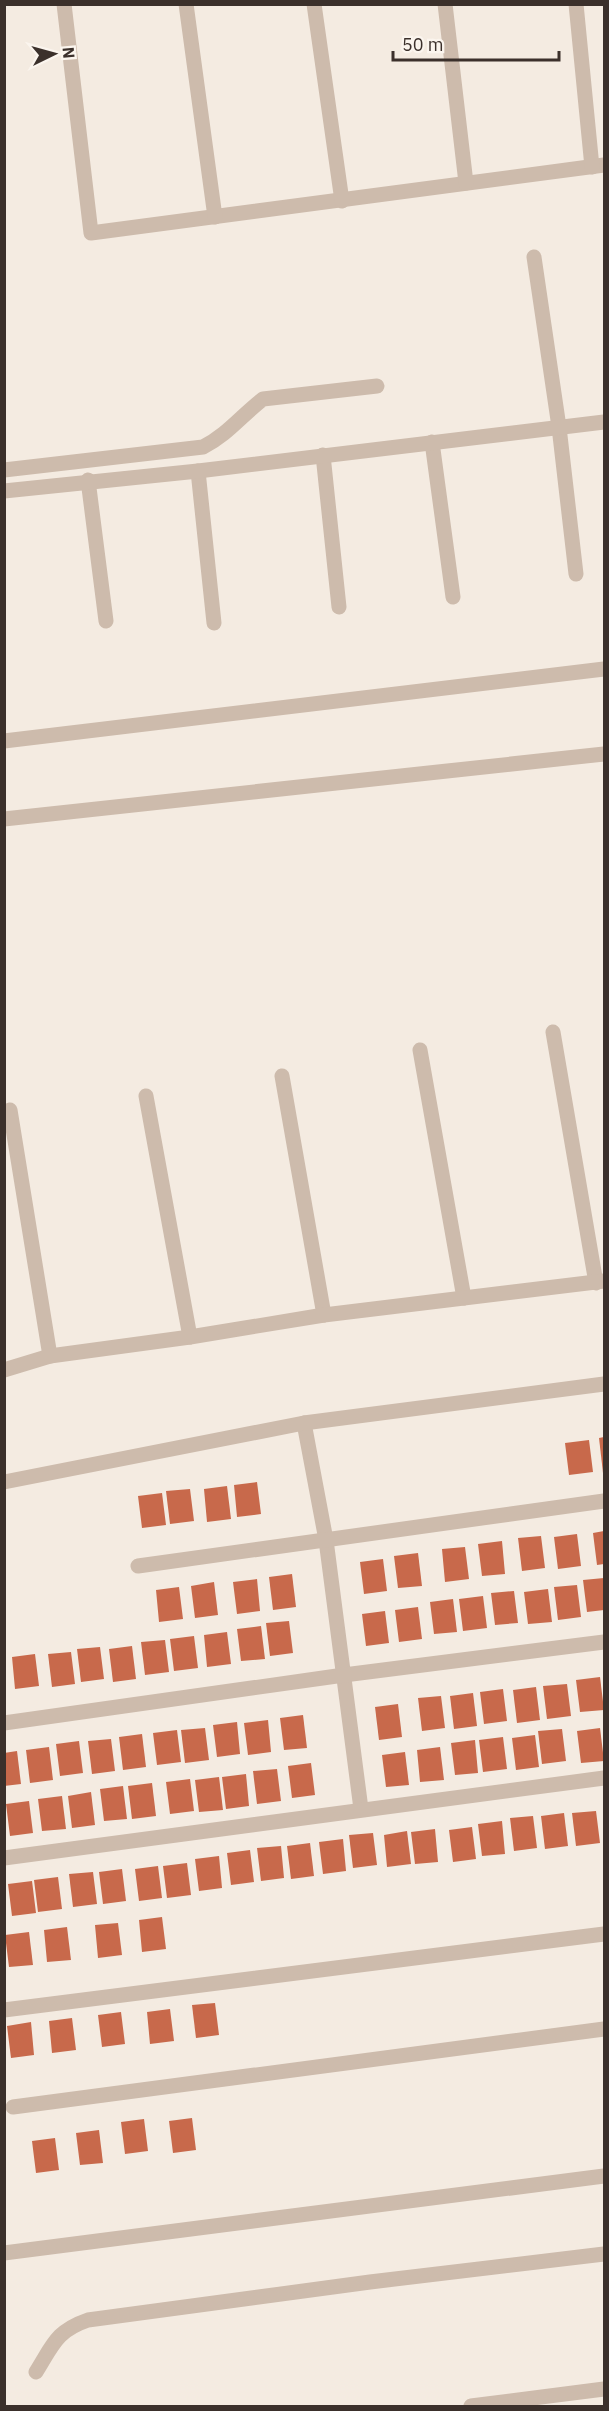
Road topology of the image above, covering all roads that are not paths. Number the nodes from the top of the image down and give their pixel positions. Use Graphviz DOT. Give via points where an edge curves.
graph roads {
  1 [pos="64,4"];
  2 [pos="186,4"];
  3 [pos="314,4"];
  4 [pos="445,4"];
  5 [pos="576,4"];
  6 [pos="598,166"];
  7 [pos="466,183"];
  8 [pos="342,201"];
  9 [pos="215,216"];
  10 [pos="534,257"];
  11 [pos="377,386"];
  12 [pos="604,422"];
  13 [pos="559,427"];
  14 [pos="432,442"];
  15 [pos="323,455"];
  16 [pos="4,470"];
  17 [pos="198,471"];
  18 [pos="88,480"];
  19 [pos="4,491"];
  20 [pos="576,574"];
  21 [pos="453,597"];
  22 [pos="339,607"];
  23 [pos="106,621"];
  24 [pos="214,623"];
  25 [pos="604,669"];
  26 [pos="4,741"];
  27 [pos="604,754"];
  28 [pos="4,819"];
  29 [pos="553,1032"];
  30 [pos="420,1050"];
  31 [pos="282,1076"];
  32 [pos="146,1096"];
  33 [pos="10,1110"];
  34 [pos="600,1282"];
  35 [pos="464,1298"];
  36 [pos="324,1314"];
  37 [pos="190,1337"];
  38 [pos="50,1356"];
  39 [pos="4,1370"];
  40 [pos="604,1384"];
  41 [pos="304,1423"];
  42 [pos="4,1482"];
  43 [pos="604,1501"];
  44 [pos="326,1540"];
  45 [pos="138,1566"];
  46 [pos="604,1642"];
  47 [pos="344,1675"];
  48 [pos="4,1723"];
  49 [pos="604,1778"];
  50 [pos="361,1809"];
  51 [pos="4,1858"];
  52 [pos="604,1934"];
  53 [pos="4,2010"];
  54 [pos="604,2028"];
  55 [pos="14,2107"];
  56 [pos="604,2176"];
  57 [pos="4,2253"];
  58 [pos="604,2254"];
  59 [pos="36,2372"];
  60 [pos="604,2389"];
  61 [pos="471,2406"];
  1 -- 9 [label="street" via="91,233"];
  2 -- 9 [label="street"];
  3 -- 8 [label="street"];
  4 -- 7 [label="street"];
  5 -- 6 [label="street"];
  6 -- 7 [label="street"];
  7 -- 8 [label="street"];
  8 -- 9 [label="street"];
  10 -- 13 [label="street"];
  11 -- 16 [label="street" via="263,399 219,439 203,447"];
  12 -- 13 [label="street"];
  13 -- 14 [label="street"];
  13 -- 20 [label="street"];
  14 -- 15 [label="street"];
  14 -- 21 [label="street"];
  15 -- 17 [label="street"];
  15 -- 22 [label="street"];
  17 -- 18 [label="street"];
  17 -- 24 [label="street"];
  18 -- 19 [label="street"];
  18 -- 23 [label="street"];
  25 -- 26 [label="street"];
  27 -- 28 [label="street"];
  29 -- 34 [label="street"];
  30 -- 35 [label="street"];
  31 -- 36 [label="street"];
  32 -- 37 [label="street"];
  33 -- 38 [label="street"];
  34 -- 35 [label="street"];
  35 -- 36 [label="street"];
  36 -- 37 [label="street"];
  37 -- 38 [label="street"];
  38 -- 39 [label="street"];
  40 -- 41 [label="street"];
  41 -- 42 [label="street"];
  41 -- 44 [label="street"];
  43 -- 44 [label="street"];
  44 -- 45 [label="street"];
  44 -- 47 [label="street"];
  46 -- 47 [label="street"];
  47 -- 48 [label="street"];
  47 -- 50 [label="street"];
  49 -- 50 [label="street"];
  50 -- 51 [label="street"];
  52 -- 53 [label="street"];
  54 -- 55 [label="street"];
  56 -- 57 [label="street"];
  58 -- 59 [label="street" via="88,2320 70,2326"];
  60 -- 61 [label="street"];
}
